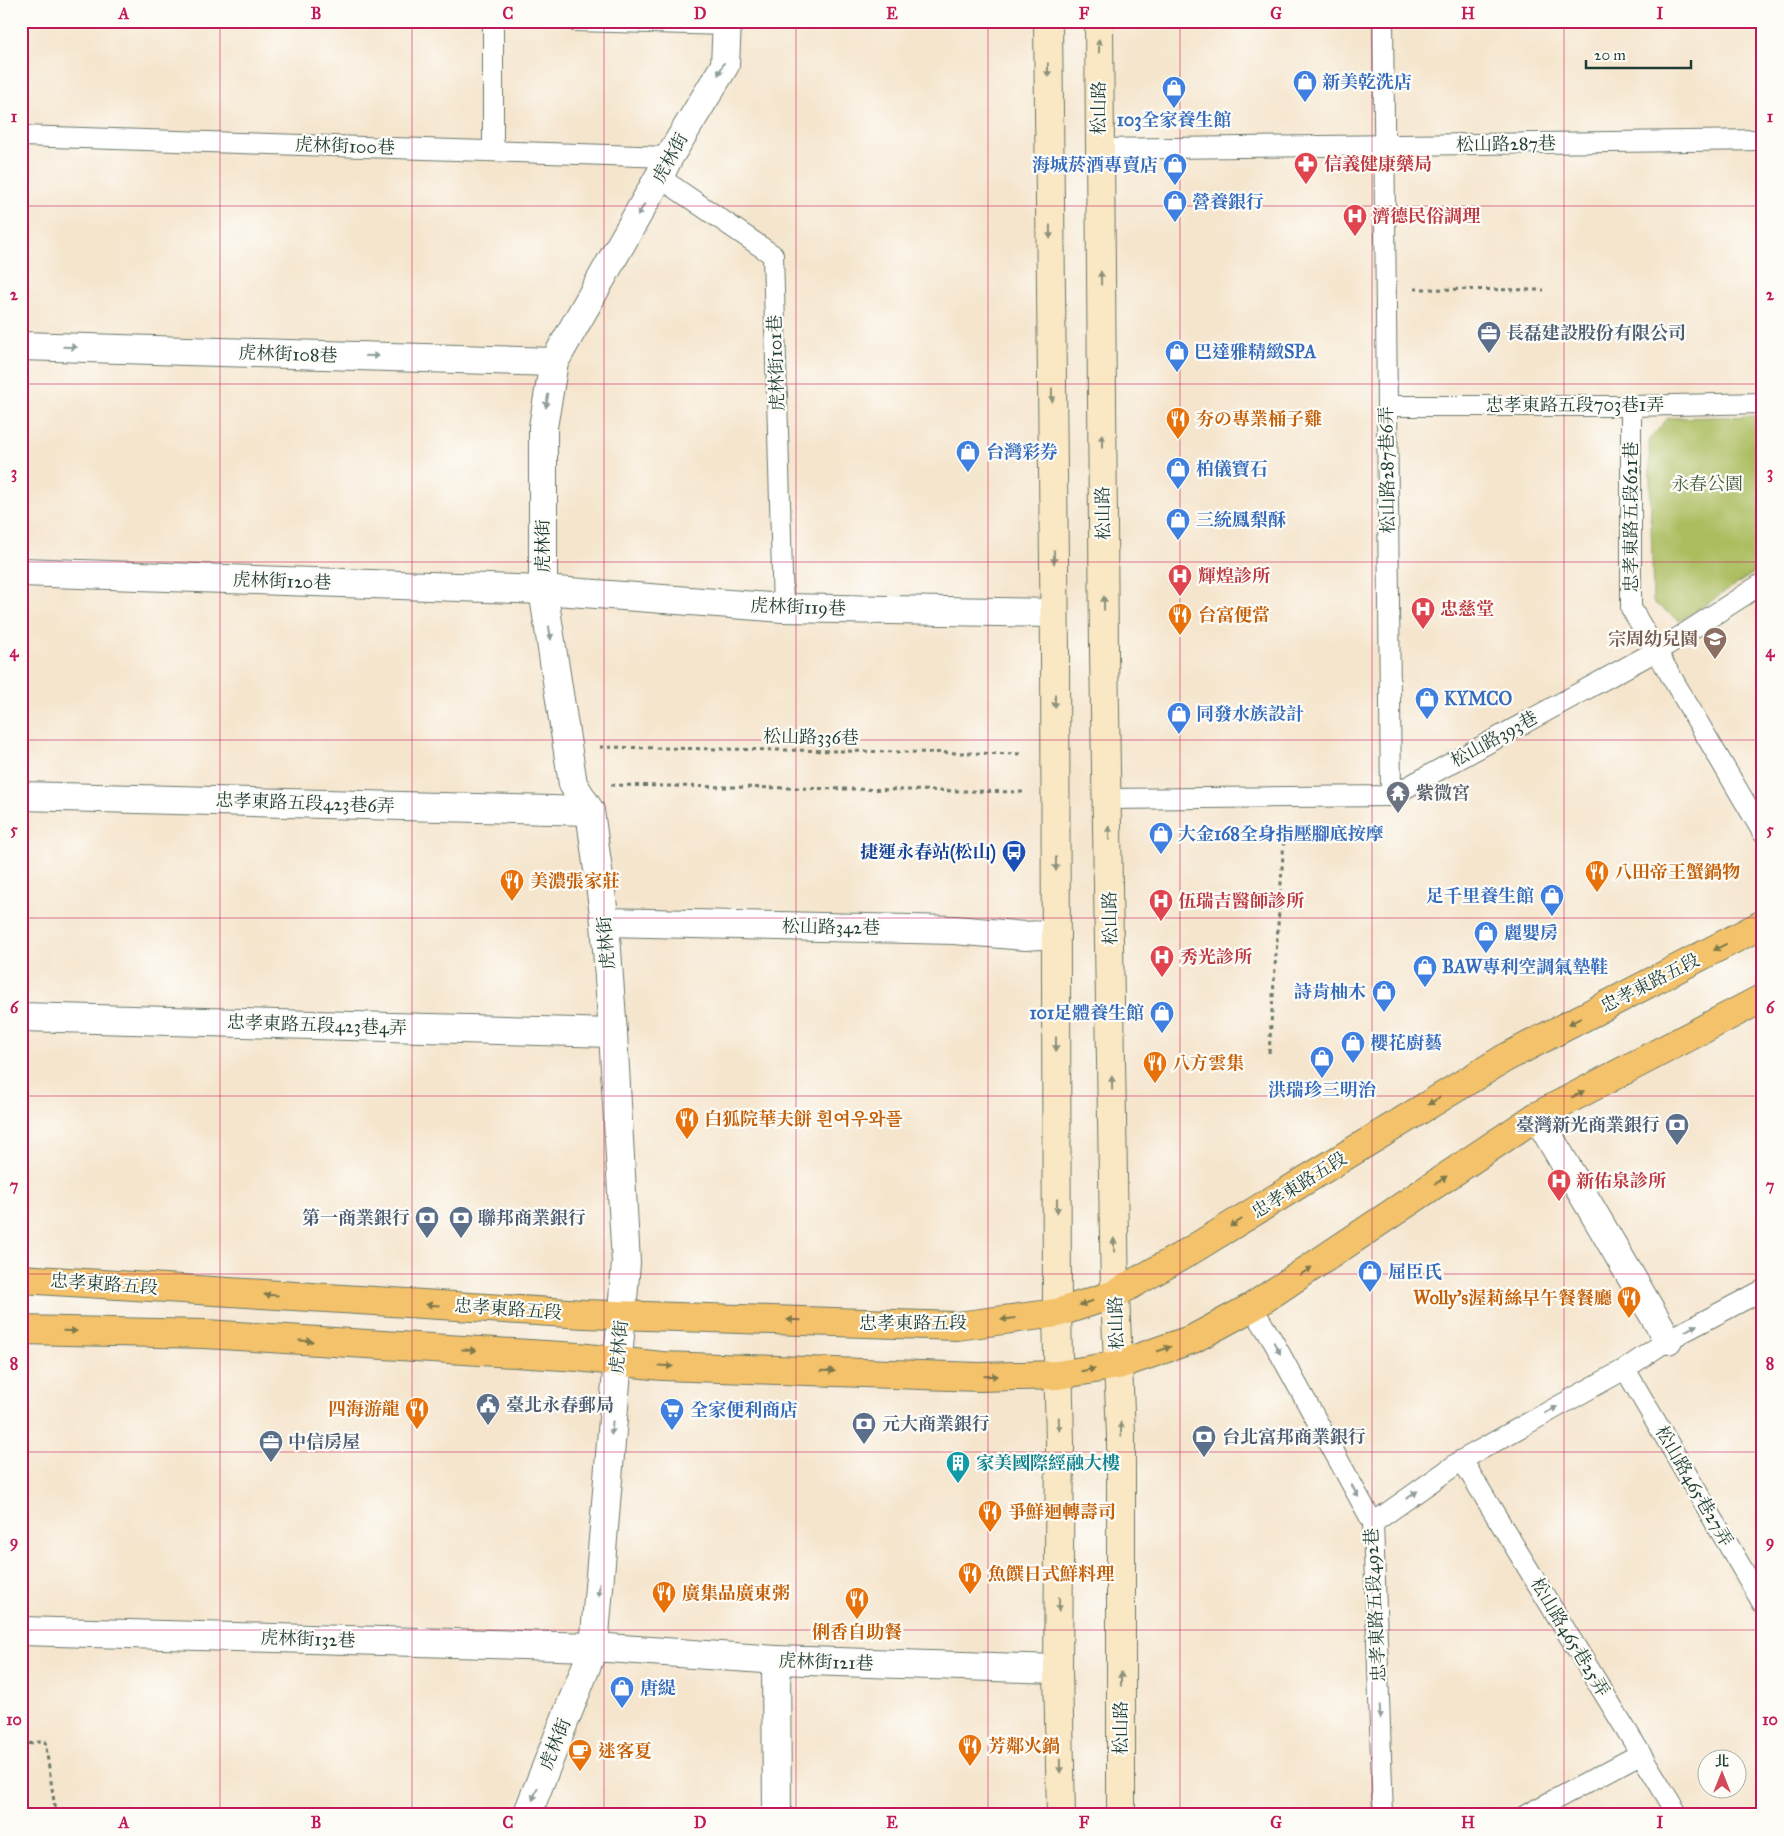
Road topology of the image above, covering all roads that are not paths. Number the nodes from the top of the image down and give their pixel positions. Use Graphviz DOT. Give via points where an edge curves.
graph roads {
  1 [pos="492,21"];
  2 [pos="575,21"];
  3 [pos="1048,21"];
  4 [pos="1099,21"];
  5 [pos="1383,21"];
  6 [pos="727,23"];
  7 [pos="21,136"];
  8 [pos="1763,140"];
  9 [pos="1385,145"];
  10 [pos="1100,149"];
  11 [pos="492,151"];
  12 [pos="664,167"];
  13 [pos="21,346"];
  14 [pos="554,362"];
  15 [pos="1763,403"];
  16 [pos="1387,406"];
  17 [pos="1631,406"];
  18 [pos="21,572"];
  19 [pos="1763,583"];
  20 [pos="543,590"];
  21 [pos="783,608"];
  22 [pos="1054,613"];
  23 [pos="1657,651"];
  24 [pos="21,796"];
  25 [pos="1390,796"];
  26 [pos="1108,799"];
  27 [pos="590,811"];
  28 [pos="1763,833"];
  29 [pos="605,922"];
  30 [pos="1763,924"];
  31 [pos="1056,934"];
  32 [pos="1763,998"];
  33 [pos="21,1017"];
  34 [pos="613,1033"];
  35 [pos="1537,1116"];
  36 [pos="21,1279"];
  37 [pos="1763,1290"];
  38 [pos="1115,1294"];
  39 [pos="1252,1307"];
  40 [pos="1057,1313"];
  41 [pos="621,1315"];
  42 [pos="21,1330"];
  43 [pos="1668,1340"];
  44 [pos="617,1362"];
  45 [pos="1118,1365"];
  46 [pos="1625,1369"];
  47 [pos="1058,1375"];
  48 [pos="1462,1460"];
  49 [pos="1373,1523"];
  50 [pos="1763,1604"];
  51 [pos="21,1631"];
  52 [pos="594,1647"];
  53 [pos="776,1660"];
  54 [pos="1058,1669"];
  55 [pos="1640,1754"];
  56 [pos="527,1815"];
  57 [pos="777,1815"];
  58 [pos="1061,1815"];
  59 [pos="1121,1815"];
  60 [pos="1384,1815"];
  61 [pos="1526,1815"];
  62 [pos="1678,1815"];
  1 -- 11 [label="lane"];
  2 -- 6 [label="lane"];
  3 -- 22 [label="main road, one-way"];
  10 -- 4 [label="main road, 松山路, one-way"];
  5 -- 9 [label="lane, 松山路287巷6弄"];
  6 -- 12 [label="street, 虎林街, one-way" via="725,65"];
  7 -- 11 [label="lane, 虎林街100巷"];
  8 -- 9 [label="lane, 松山路287巷"];
  9 -- 10 [label="lane, 松山路287巷"];
  9 -- 16 [label="lane, 松山路287巷6弄"];
  26 -- 10 [label="main road, 松山路, one-way"];
  11 -- 12 [label="lane, 虎林街100巷"];
  12 -- 14 [label="street, 虎林街, one-way"];
  12 -- 21 [label="lane, 虎林街101巷" via="773,255"];
  13 -- 14 [label="street, 虎林街108巷, one-way"];
  14 -- 20 [label="street, 虎林街, one-way" via="543,427"];
  15 -- 17 [label="lane, 忠孝東路五段703巷1弄"];
  16 -- 17 [label="lane, 忠孝東路五段703巷1弄"];
  16 -- 25 [label="lane, 松山路287巷6弄"];
  17 -- 23 [label="lane, 忠孝東路五段621巷" via="1631,608"];
  18 -- 20 [label="street, 虎林街120巷"];
  19 -- 23 [label="lane, 松山路393巷"];
  20 -- 21 [label="street, 虎林街119巷"];
  20 -- 27 [label="street, 虎林街, one-way" via="573,784"];
  21 -- 22 [label="street, 虎林街119巷"];
  22 -- 31 [label="main road, one-way"];
  23 -- 25 [label="lane, 松山路393巷"];
  23 -- 28 [label="lane, 忠孝東路五段621巷"];
  24 -- 27 [label="street, 忠孝東路五段423巷6弄"];
  25 -- 26 [label="lane, 松山路393巷"];
  38 -- 26 [label="main road, 松山路, one-way"];
  27 -- 29 [label="street, 虎林街"];
  29 -- 31 [label="street, 松山路342巷" via="954,930 1025,936"];
  29 -- 34 [label="street, 虎林街"];
  30 -- 38 [label="main road, 忠孝東路五段, one-way" via="1504,1058"];
  31 -- 40 [label="main road, one-way"];
  35 -- 32 [label="main road, one-way"];
  33 -- 34 [label="street, 忠孝東路五段423巷4弄"];
  34 -- 41 [label="street, 虎林街" via="626,1263"];
  39 -- 35 [label="main road, one-way"];
  35 -- 43 [label="street"];
  41 -- 36 [label="main road, 忠孝東路五段, one-way"];
  43 -- 37 [label="lane, one-way"];
  38 -- 40 [label="main road, 忠孝東路五段, one-way"];
  38 -- 45 [label="main road, 松山路"];
  45 -- 39 [label="main road, one-way" via="1193,1339"];
  39 -- 49 [label="lane, 忠孝東路五段492巷, one-way"];
  40 -- 41 [label="main road, 忠孝東路五段, one-way" via="957,1326"];
  40 -- 47 [label="main road"];
  41 -- 44 [label="street, 虎林街"];
  42 -- 44 [label="main road, one-way" via="215,1335"];
  43 -- 46 [label="lane"];
  44 -- 47 [label="main road, one-way" via="979,1377"];
  44 -- 52 [label="street, 虎林街, one-way"];
  47 -- 45 [label="main road, one-way"];
  59 -- 45 [label="main road, 松山路, one-way" via="1121,1435"];
  48 -- 46 [label="lane, one-way"];
  46 -- 50 [label="lane, 松山路465巷27弄"];
  47 -- 54 [label="main road, one-way"];
  49 -- 48 [label="lane, one-way"];
  48 -- 55 [label="lane, 松山路465巷25弄"];
  49 -- 60 [label="lane, 忠孝東路五段492巷, one-way"];
  51 -- 52 [label="street, 虎林街132巷"];
  52 -- 53 [label="street, 虎林街121巷"];
  52 -- 56 [label="street, 虎林街, one-way"];
  53 -- 54 [label="street, 虎林街121巷"];
  53 -- 57 [label="street"];
  54 -- 58 [label="main road, one-way"];
  55 -- 61 [label="lane"];
  55 -- 62 [label="lane, 松山路465巷25弄"];
}
